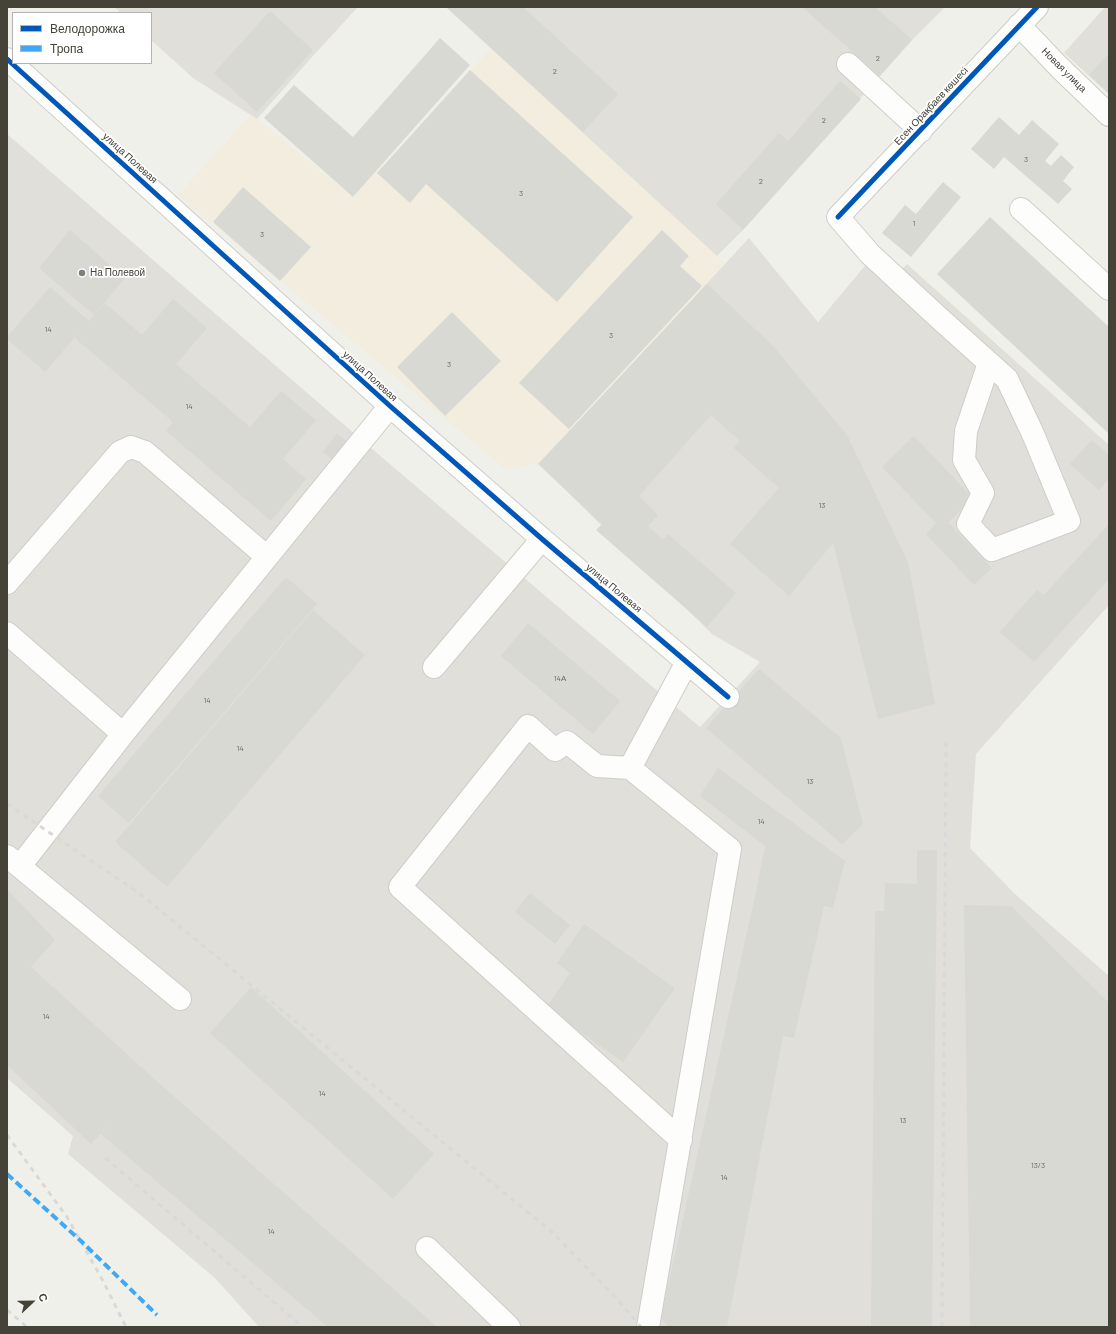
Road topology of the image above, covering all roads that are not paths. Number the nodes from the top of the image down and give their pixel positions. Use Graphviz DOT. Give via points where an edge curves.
graph roads {
  1 [pos="1037,7"];
  2 [pos="1019,25"];
  3 [pos="13,64"];
  4 [pos="848,64"];
  5 [pos="1109,115"];
  6 [pos="921,130"];
  7 [pos="1021,209"];
  8 [pos="1109,289"];
  9 [pos="989,363"];
  10 [pos="390,406"];
  11 [pos="542,539"];
  12 [pos="267,557"];
  13 [pos="7,583"];
  14 [pos="7,633"];
  15 [pos="687,662"];
  16 [pos="434,667"];
  17 [pos="728,697"];
  18 [pos="123,734"];
  19 [pos="630,768"];
  20 [pos="14,861"];
  21 [pos="180,999"];
  22 [pos="681,1140"];
  23 [pos="427,1248"];
  24 [pos="509,1327"];
  25 [pos="648,1327"];
  1 -- 2 [label="street, Есен Орақбаев көшесі"];
  2 -- 5 [label="street, Новая улица"];
  2 -- 6 [label="street, Есен Орақбаев көшесі"];
  3 -- 10 [label="street, улица Полевая"];
  4 -- 6 [label="street"];
  6 -- 9 [label="street, Есен Орақбаев көшесі" via="838,217 870,254"];
  7 -- 8 [label="street"];
  9 -- 9 [label="street" via="966,431 964,460 983,493 968,524 992,550 1069,521 1034,434 1007,379"];
  10 -- 11 [label="street, улица Полевая"];
  10 -- 12 [label="street"];
  11 -- 15 [label="street, улица Полевая"];
  11 -- 16 [label="street"];
  12 -- 13 [label="street" via="145,452 131,447 120,452"];
  12 -- 18 [label="street"];
  14 -- 18 [label="street"];
  15 -- 17 [label="street, улица Полевая"];
  15 -- 19 [label="street"];
  18 -- 20 [label="street"];
  19 -- 22 [label="street" via="730,849"];
  19 -- 22 [label="street" via="597,766 567,742 556,750 528,726 400,887"];
  20 -- 21 [label="street"];
  22 -- 25 [label="street"];
  23 -- 24 [label="street"];
}
